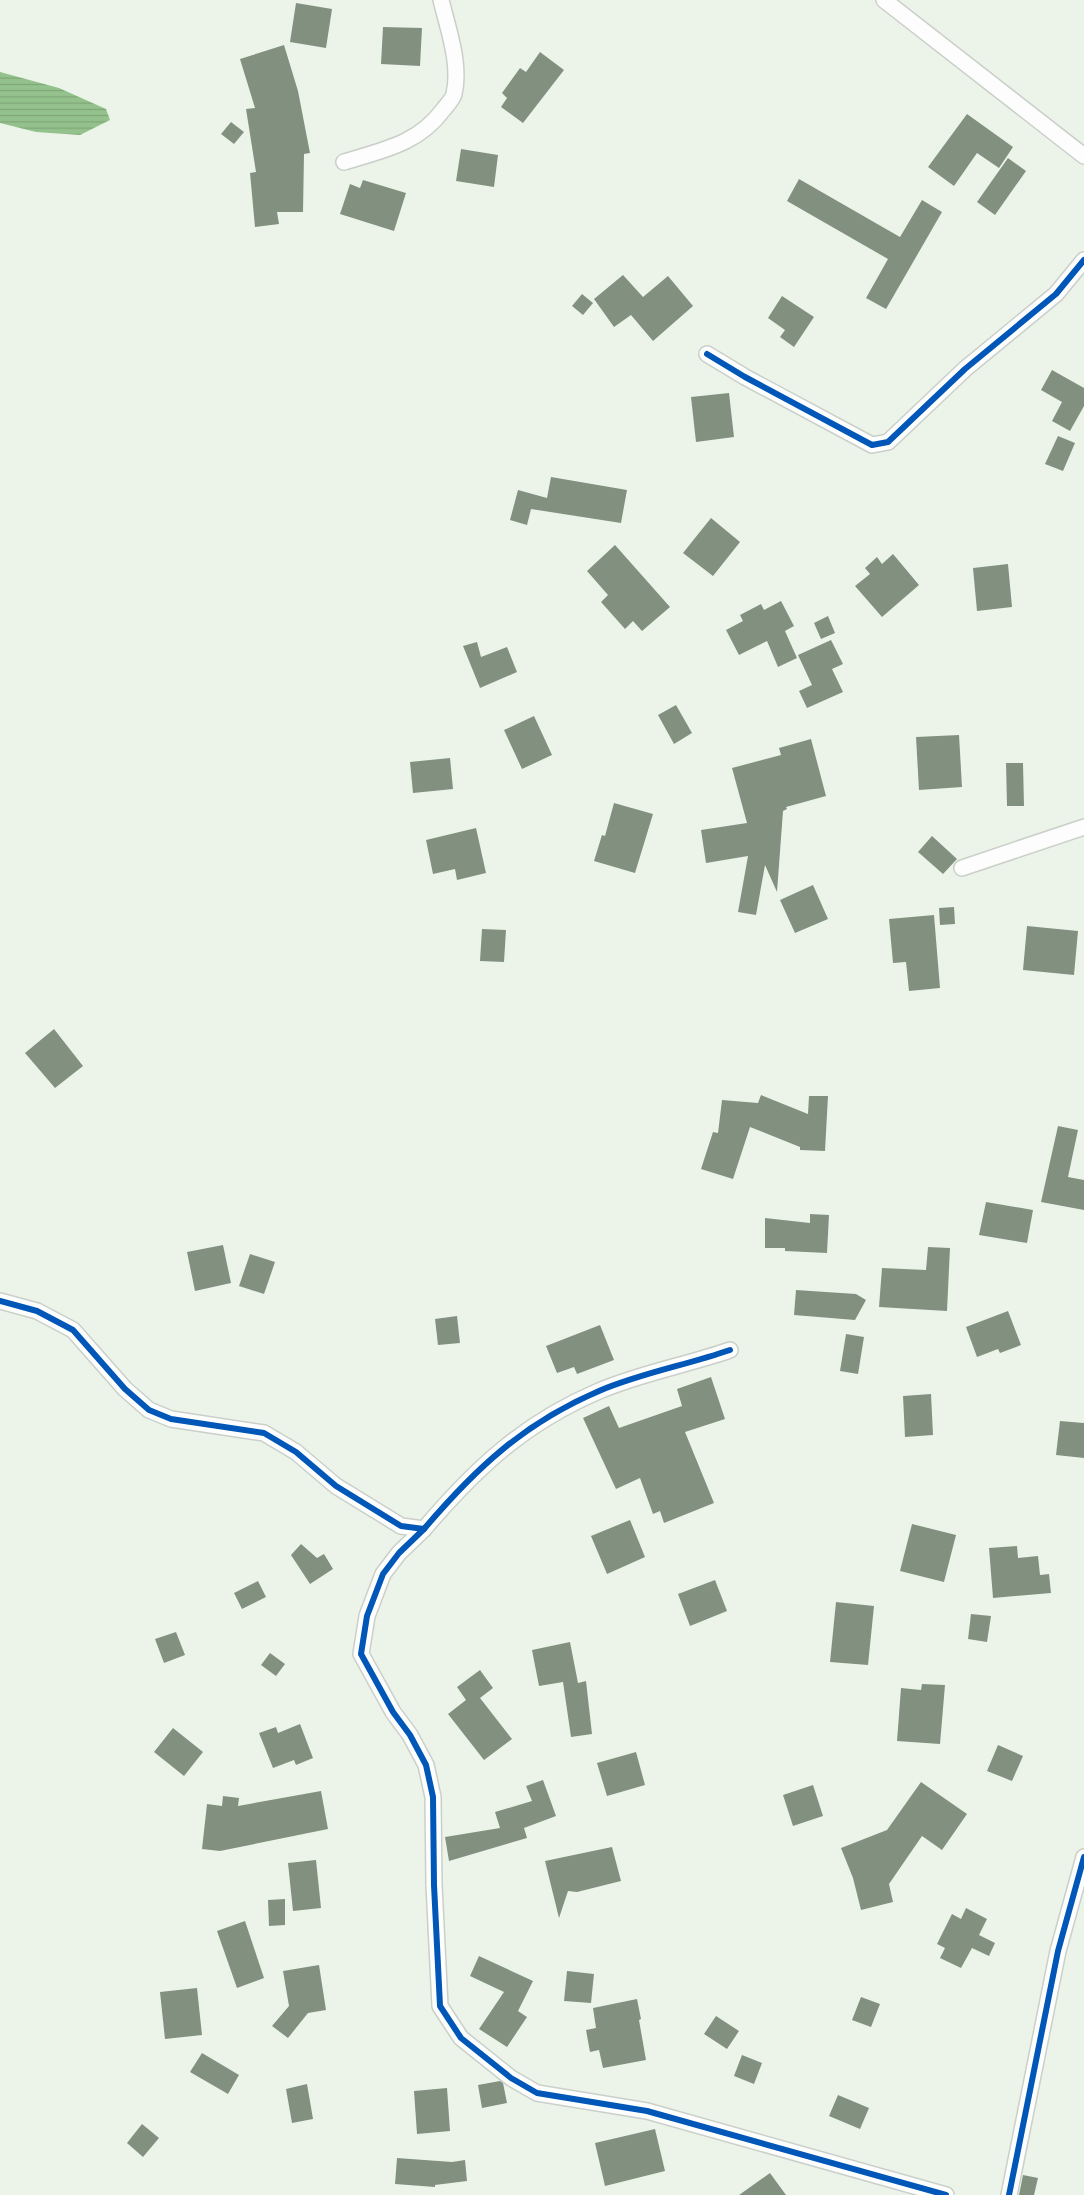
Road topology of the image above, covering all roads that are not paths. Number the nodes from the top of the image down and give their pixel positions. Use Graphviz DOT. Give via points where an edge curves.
graph roads {
  1 [pos="442,0"];
  2 [pos="884,0"];
  3 [pos="1084,156"];
  4 [pos="344,162"];
  5 [pos="1084,260"];
  6 [pos="707,354"];
  7 [pos="1084,827"];
  8 [pos="962,868"];
  9 [pos="0,1301"];
  10 [pos="730,1350"];
  11 [pos="424,1530"];
  12 [pos="1084,1858"];
  13 [pos="946,2195"];
  14 [pos="1009,2195"];
  1 -- 4 [label="street" via="455,61 454,96 436,120 419,135"];
  2 -- 3 [label="street"];
  5 -- 6 [label="street" via="1056,294 965,369 888,442 872,445"];
  7 -- 8 [label="street"];
  9 -- 11 [label="street" via="37,1312 72,1330 125,1389 149,1410 171,1419 264,1433 296,1452 336,1486 401,1526"];
  10 -- 11 [label="street" via="599,1391 546,1417 518,1436 467,1482"];
  11 -- 13 [label="street" via="398,1553 383,1574 367,1616 361,1654 426,1765 433,1797 440,2006 462,2038 511,2078 537,2093 647,2111"];
  12 -- 14 [label="street" via="1058,1951"];
}
